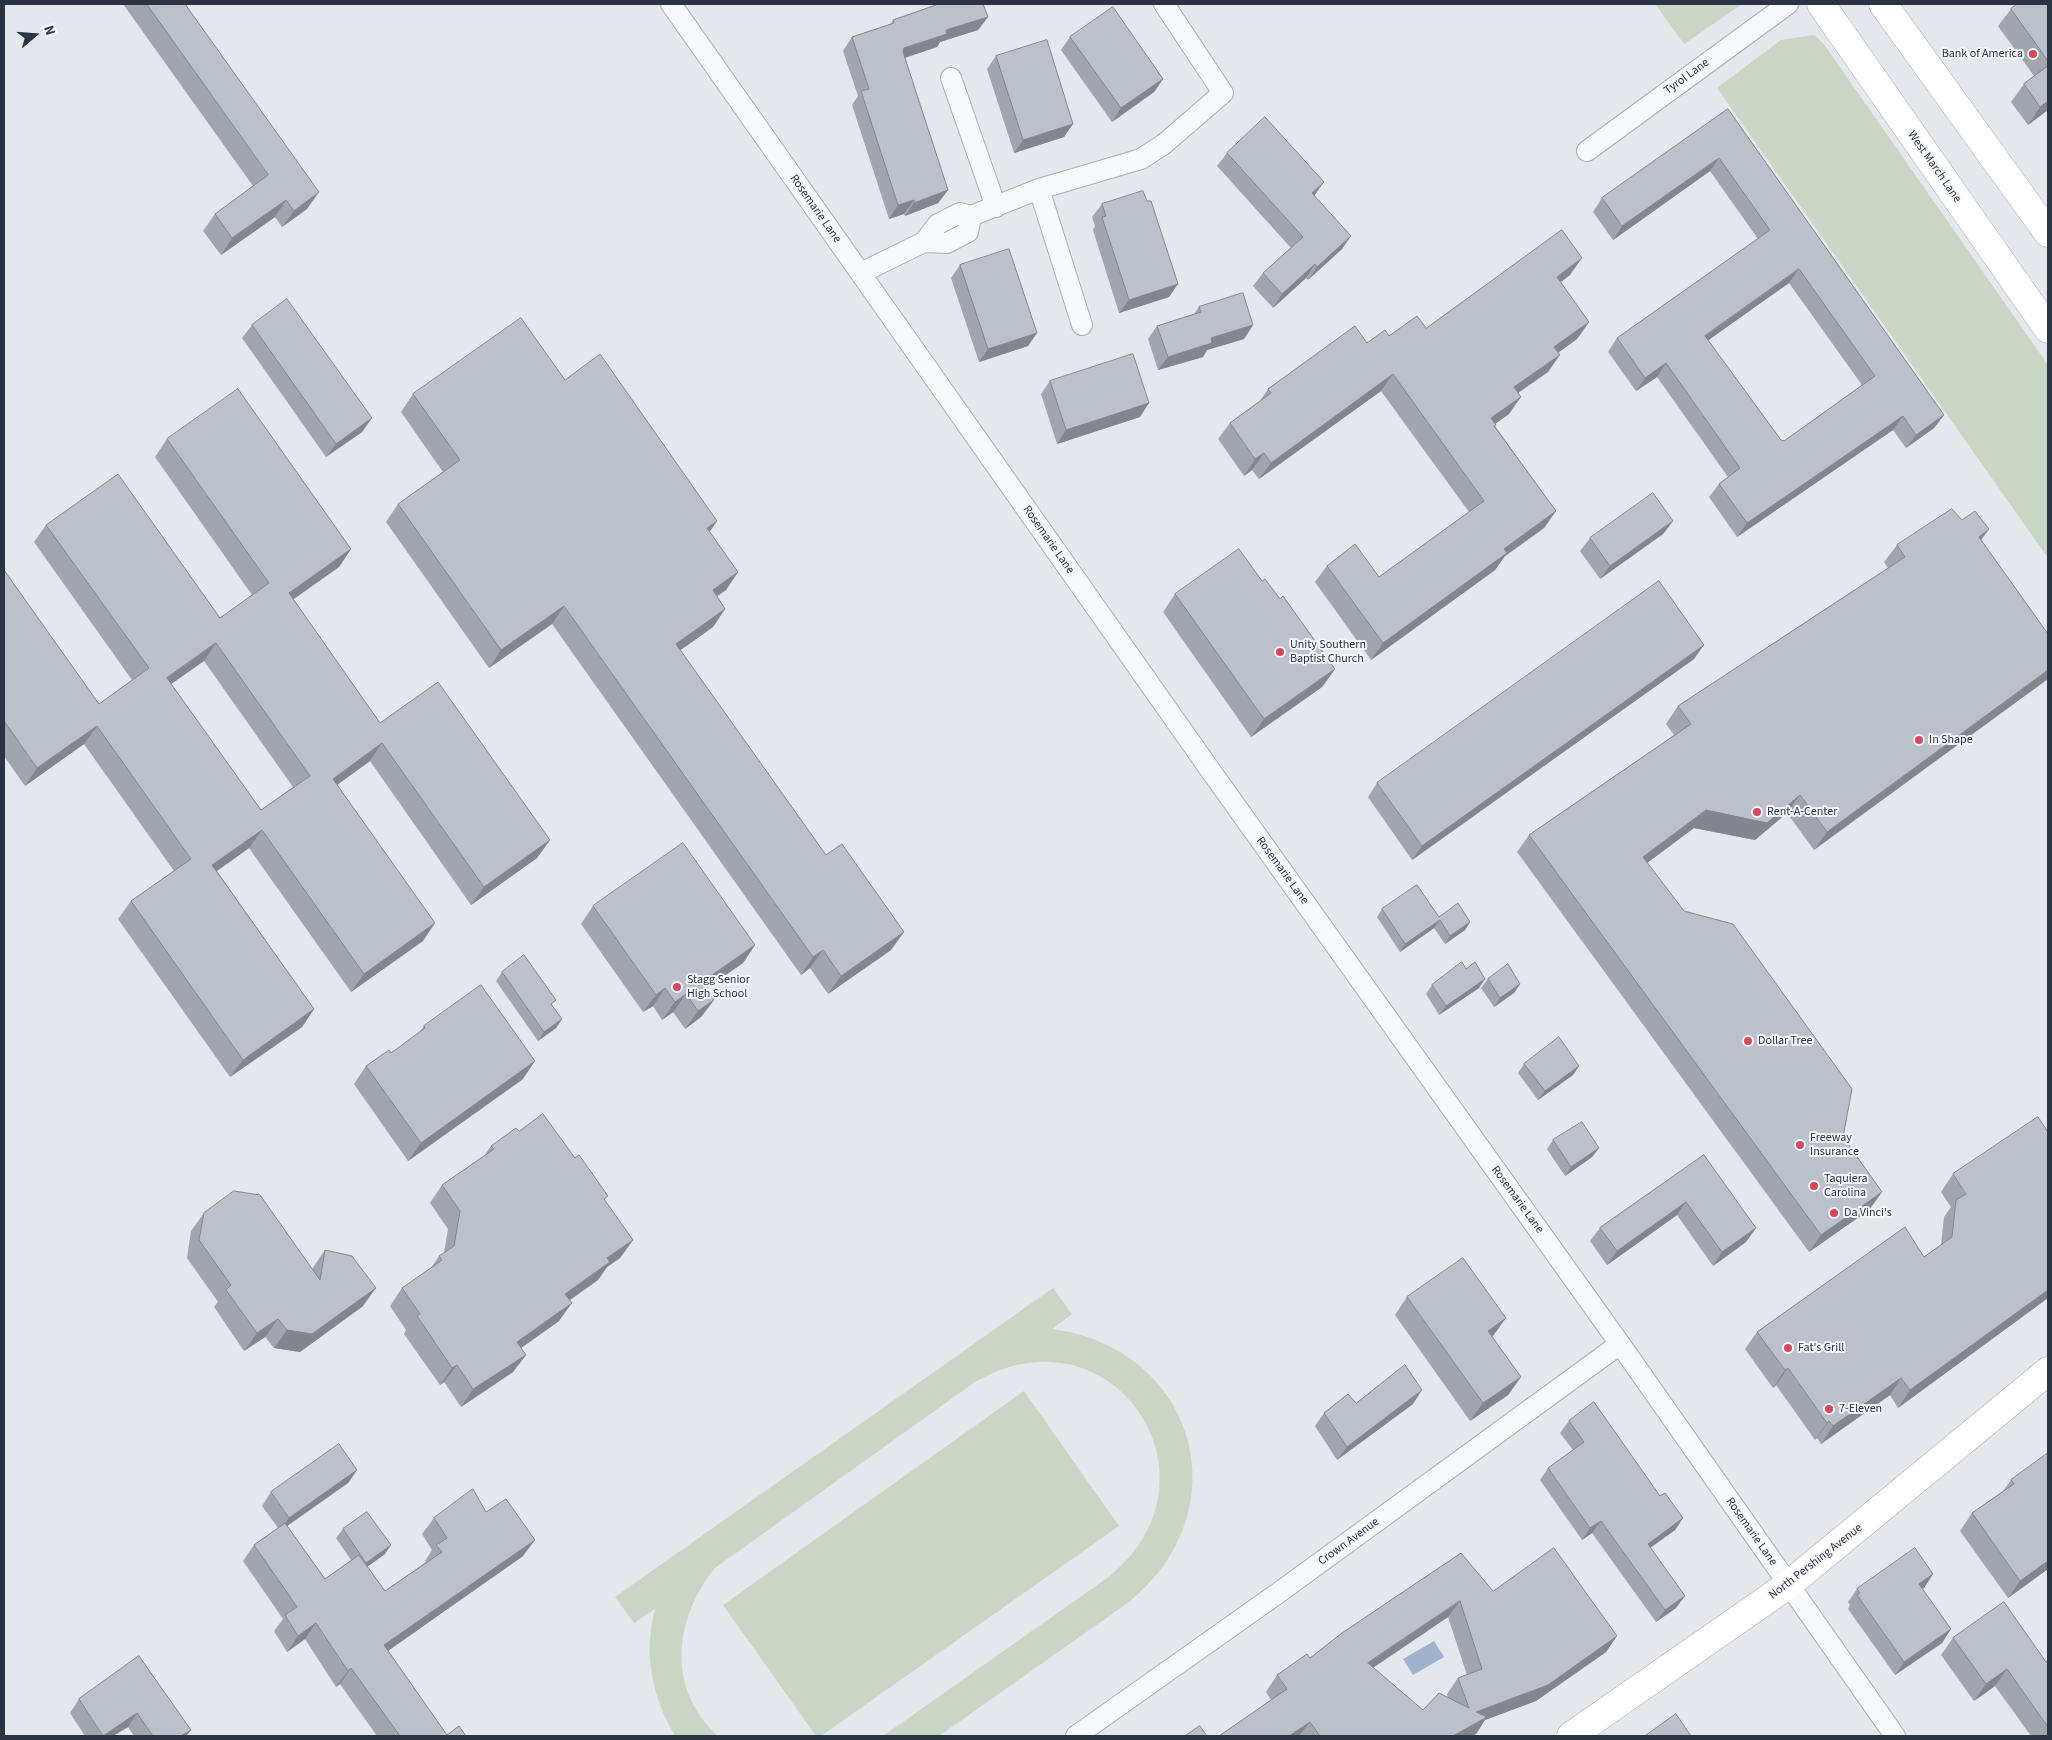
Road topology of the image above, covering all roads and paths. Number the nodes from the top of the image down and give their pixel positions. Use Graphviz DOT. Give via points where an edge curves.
graph roads {
  1 [pos="671,4"];
  2 [pos="1164,4"];
  3 [pos="1788,4"];
  4 [pos="1821,4"];
  5 [pos="1883,4"];
  6 [pos="951,78"];
  7 [pos="1588,151"];
  8 [pos="1039,189"];
  9 [pos="996,207"];
  10 [pos="2048,233"];
  11 [pos="861,273"];
  12 [pos="1082,325"];
  13 [pos="2048,330"];
  14 [pos="1620,1344"];
  15 [pos="2048,1372"];
  16 [pos="1788,1585"];
  17 [pos="1076,1736"];
  18 [pos="1571,1736"];
  19 [pos="1895,1736"];
  1 -- 11 [label="street, Rosemarie Lane"];
  2 -- 8 [label="street" via="1222,93 1164,144 1141,159"];
  3 -- 7 [label="street, Tyrol Lane"];
  4 -- 13 [label="main road, West March Lane"];
  5 -- 10 [label="main road"];
  6 -- 9 [label="street"];
  8 -- 9 [label="street"];
  8 -- 12 [label="street"];
  9 -- 11 [label="street" via="971,216 960,213 938,224 924,242"];
  11 -- 14 [label="street, Rosemarie Lane"];
  14 -- 16 [label="street, Rosemarie Lane"];
  14 -- 17 [label="street, Crown Avenue"];
  15 -- 16 [label="main road, North Pershing Avenue"];
  16 -- 18 [label="main road, North Pershing Avenue"];
  16 -- 19 [label="street, Rosemarie Lane"];
}
